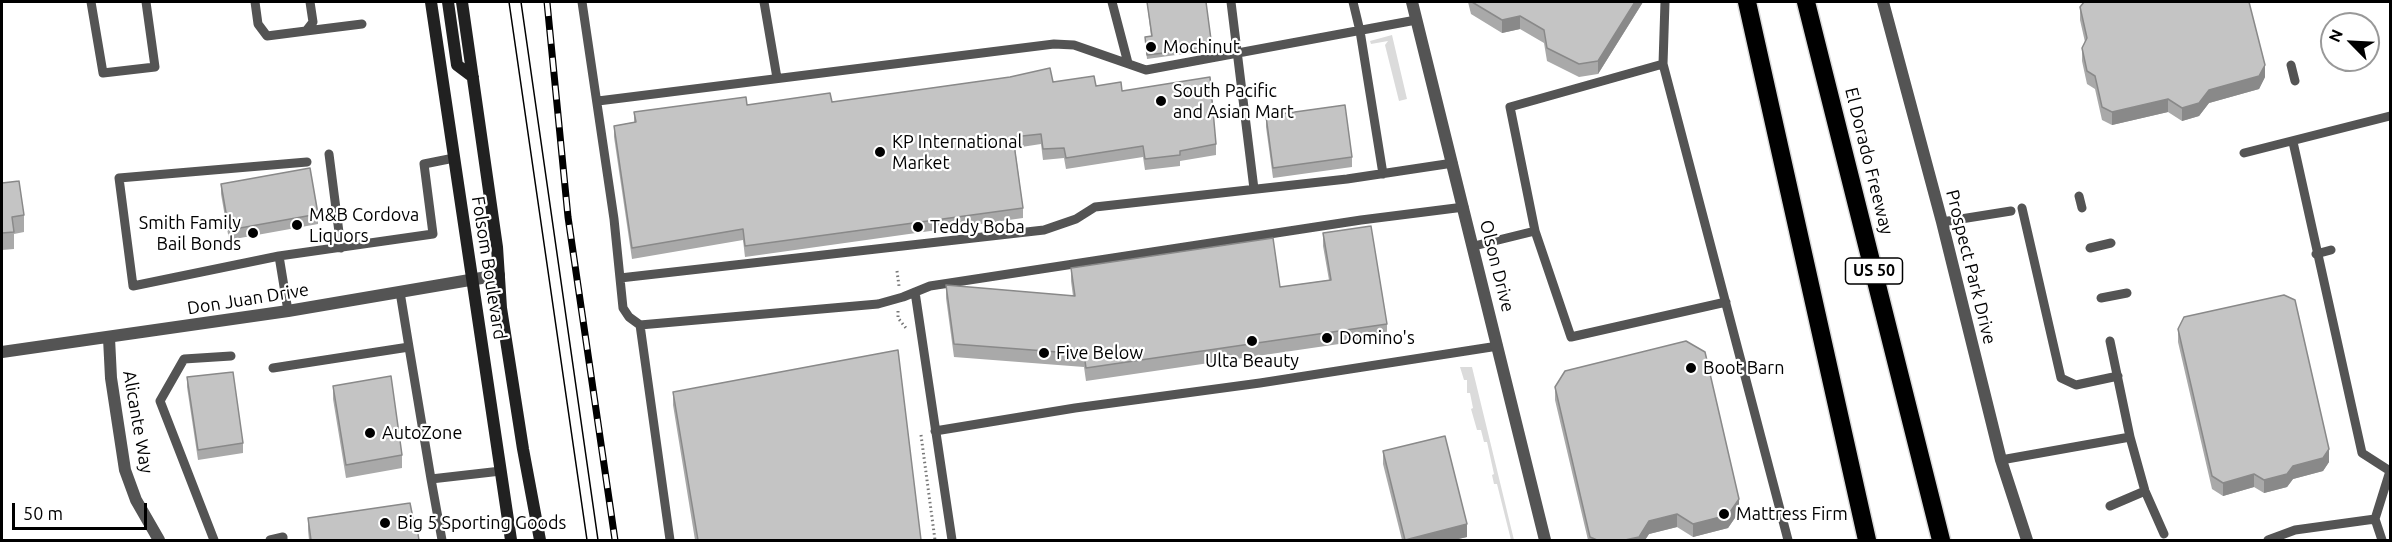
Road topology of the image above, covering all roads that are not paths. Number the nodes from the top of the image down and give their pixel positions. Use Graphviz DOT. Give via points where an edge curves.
graph roads {
  1 [pos="91,2"];
  2 [pos="146,2"];
  3 [pos="255,2"];
  4 [pos="310,2"];
  5 [pos="431,2"];
  6 [pos="448,2"];
  7 [pos="462,2"];
  8 [pos="582,2"];
  9 [pos="764,2"];
  10 [pos="1112,2"];
  11 [pos="1231,2"];
  12 [pos="1353,2"];
  13 [pos="1412,2"];
  14 [pos="1665,2"];
  15 [pos="1747,2"];
  16 [pos="1806,2"];
  17 [pos="1883,2"];
  18 [pos="1416,20"];
  19 [pos="362,24"];
  20 [pos="306,31"];
  21 [pos="1360,31"];
  22 [pos="1236,54"];
  23 [pos="1128,63"];
  24 [pos="1663,64"];
  25 [pos="2291,65"];
  26 [pos="473,77"];
  27 [pos="777,78"];
  28 [pos="2295,81"];
  29 [pos="598,101"];
  30 [pos="2391,116"];
  31 [pos="2293,142"];
  32 [pos="2244,153"];
  33 [pos="329,154"];
  34 [pos="454,158"];
  35 [pos="307,162"];
  36 [pos="1453,163"];
  37 [pos="1383,174"];
  38 [pos="1254,189"];
  39 [pos="2079,195"];
  40 [pos="1464,207"];
  41 [pos="2022,208"];
  42 [pos="2082,208"];
  43 [pos="2010,211"];
  44 [pos="1942,222"];
  45 [pos="1535,231"];
  46 [pos="2111,243"];
  47 [pos="1474,246"];
  48 [pos="341,248"];
  49 [pos="2091,248"];
  50 [pos="2331,250"];
  51 [pos="2316,254"];
  52 [pos="279,256"];
  53 [pos="499,275"];
  54 [pos="620,278"];
  55 [pos="472,281"];
  56 [pos="400,292"];
  57 [pos="915,292"];
  58 [pos="2127,292"];
  59 [pos="2101,298"];
  60 [pos="1726,302"];
  61 [pos="288,311"];
  62 [pos="640,325"];
  63 [pos="109,338"];
  64 [pos="2110,340"];
  65 [pos="1498,345"];
  66 [pos="409,347"];
  67 [pos="2,352"];
  68 [pos="231,356"];
  69 [pos="273,368"];
  70 [pos="2118,376"];
  71 [pos="935,431"];
  72 [pos="2130,437"];
  73 [pos="2001,460"];
  74 [pos="2390,470"];
  75 [pos="501,471"];
  76 [pos="431,479"];
  77 [pos="2145,491"];
  78 [pos="2110,506"];
  79 [pos="2375,519"];
  80 [pos="2164,534"];
  81 [pos="159,540"];
  82 [pos="214,540"];
  83 [pos="270,540"];
  84 [pos="283,540"];
  85 [pos="442,540"];
  86 [pos="511,540"];
  87 [pos="540,540"];
  88 [pos="670,540"];
  89 [pos="952,540"];
  90 [pos="1545,540"];
  91 [pos="1788,540"];
  92 [pos="1867,540"];
  93 [pos="1941,540"];
  94 [pos="2027,540"];
  95 [pos="2268,540"];
  96 [pos="2382,540"];
  1 -- 2 [label="lane" via="103,73 155,67"];
  3 -- 20 [label="lane" via="258,24 267,36"];
  4 -- 20 [label="lane" via="313,22"];
  5 -- 34 [label="main road, Folsom Boulevard"];
  6 -- 26 [label="main road" via="457,65"];
  7 -- 26 [label="main road, Folsom Boulevard"];
  8 -- 29 [label="lane"];
  9 -- 27 [label="lane"];
  10 -- 23 [label="lane"];
  11 -- 22 [label="lane"];
  12 -- 21 [label="lane"];
  13 -- 18 [label="street, Olson Drive"];
  14 -- 24 [label="lane"];
  15 -- 92 [label="highway"];
  16 -- 93 [label="highway, El Dorado Freeway / US 50"];
  17 -- 44 [label="street, Prospect Park Drive"];
  18 -- 21 [label="lane"];
  18 -- 36 [label="street, Olson Drive"];
  19 -- 20 [label="lane"];
  21 -- 22 [label="lane"];
  21 -- 37 [label="lane"];
  22 -- 23 [label="lane" via="1146,70"];
  22 -- 38 [label="lane"];
  23 -- 27 [label="lane" via="1074,45 1054,44"];
  24 -- 45 [label="lane" via="1510,107"];
  24 -- 60 [label="lane"];
  25 -- 28 [label="lane"];
  26 -- 53 [label="main road, Folsom Boulevard"];
  27 -- 29 [label="lane"];
  29 -- 54 [label="lane"];
  30 -- 31 [label="lane"];
  31 -- 32 [label="lane"];
  31 -- 51 [label="lane"];
  33 -- 48 [label="lane"];
  34 -- 48 [label="lane" via="424,164 433,234"];
  34 -- 55 [label="main road, Folsom Boulevard"];
  35 -- 52 [label="lane" via="119,178 133,286"];
  36 -- 37 [label="lane"];
  36 -- 40 [label="street, Olson Drive"];
  37 -- 38 [label="lane"];
  38 -- 54 [label="lane" via="1095,207 1076,219 1044,230"];
  39 -- 42 [label="lane"];
  40 -- 47 [label="street, Olson Drive"];
  40 -- 57 [label="lane" via="940,284"];
  41 -- 70 [label="lane" via="2061,378 2076,385"];
  43 -- 44 [label="lane"];
  44 -- 73 [label="street, Prospect Park Drive"];
  45 -- 47 [label="lane"];
  45 -- 60 [label="lane" via="1570,337"];
  46 -- 49 [label="lane"];
  47 -- 65 [label="street, Olson Drive"];
  48 -- 52 [label="lane"];
  50 -- 51 [label="lane"];
  51 -- 74 [label="lane" via="2362,453"];
  52 -- 61 [label="lane"];
  53 -- 55 [label="street, Don Juan Drive"];
  53 -- 87 [label="main road, Folsom Boulevard" via="522,449"];
  54 -- 62 [label="lane" via="623,308"];
  55 -- 56 [label="street, Don Juan Drive"];
  55 -- 75 [label="main road, Folsom Boulevard"];
  56 -- 61 [label="street, Don Juan Drive"];
  56 -- 66 [label="lane"];
  57 -- 62 [label="lane" via="878,304"];
  57 -- 71 [label="lane"];
  58 -- 59 [label="lane"];
  60 -- 91 [label="lane"];
  61 -- 63 [label="street, Don Juan Drive"];
  62 -- 88 [label="lane"];
  63 -- 67 [label="street, Don Juan Drive"];
  63 -- 81 [label="street, Alicante Way" via="125,470 136,500"];
  64 -- 70 [label="lane"];
  65 -- 71 [label="lane"];
  65 -- 90 [label="street, Olson Drive"];
  66 -- 69 [label="lane"];
  66 -- 76 [label="lane"];
  68 -- 82 [label="lane" via="184,359 160,401"];
  70 -- 72 [label="lane"];
  71 -- 89 [label="lane"];
  72 -- 73 [label="lane"];
  72 -- 77 [label="lane"];
  73 -- 94 [label="street, Prospect Park Drive"];
  74 -- 79 [label="lane"];
  75 -- 76 [label="lane"];
  75 -- 86 [label="main road, Folsom Boulevard"];
  76 -- 85 [label="lane"];
  77 -- 78 [label="lane"];
  77 -- 80 [label="lane"];
  79 -- 95 [label="lane" via="2295,530"];
  79 -- 96 [label="lane"];
  83 -- 84 [label="lane"];
}
